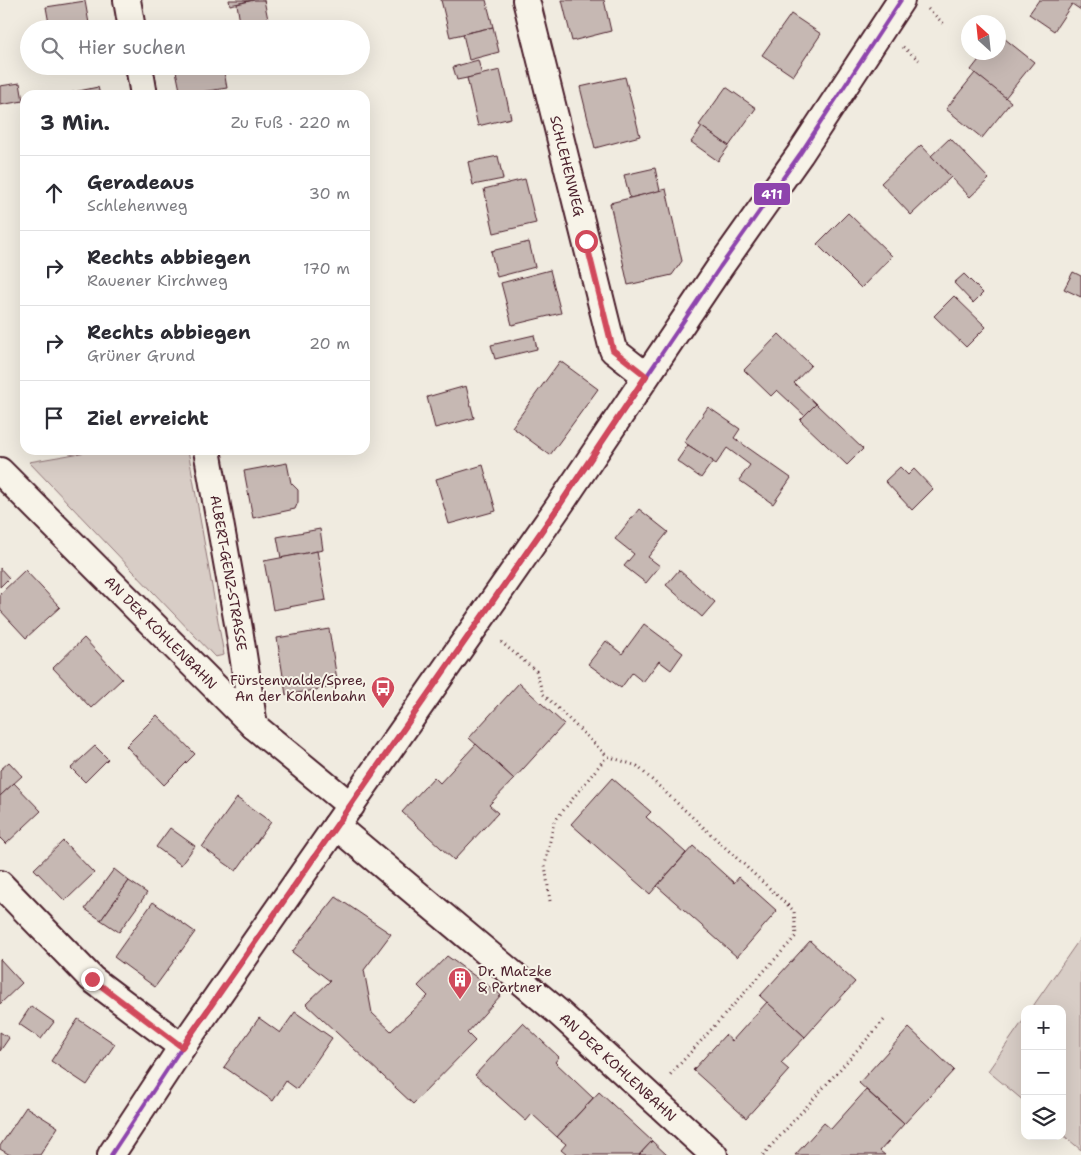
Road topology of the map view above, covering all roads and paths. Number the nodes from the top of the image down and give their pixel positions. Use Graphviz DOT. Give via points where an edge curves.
graph roads {
  1 [pos="127,0"];
  2 [pos="526,0"];
  3 [pos="913,3"];
  4 [pos="130,20"];
  5 [pos="944,24"];
  6 [pos="141,75"];
  7 [pos="143,90"];
  8 [pos="646,376"];
  9 [pos="208,455"];
  10 [pos="0,471"];
  11 [pos="477,622"];
  12 [pos="254,726"];
  13 [pos="607,756"];
  14 [pos="344,816"];
  15 [pos="0,884"];
  16 [pos="550,901"];
  17 [pos="886,1018"];
  18 [pos="182,1047"];
  19 [pos="650,1096"];
  20 [pos="111,1155"];
  21 [pos="714,1155"];
  22 [pos="763,1155"];
  1 -- 4 [label="street"];
  2 -- 8 [label="street, SCHLEHENWEG" via="613,350"];
  3 -- 5 [label="path"];
  3 -- 8 [label="street" via="800,154"];
  6 -- 7 [label="street"];
  8 -- 11 [label="street"];
  9 -- 12 [label="street, ALBERT-GENZ-STRASSE"];
  10 -- 12 [label="street, AN DER KOHLENBAHN"];
  11 -- 13 [label="path" via="536,671 543,694"];
  11 -- 14 [label="street"];
  12 -- 14 [label="street, AN DER KOHLENBAHN"];
  13 -- 16 [label="path" via="554,822 545,865"];
  13 -- 19 [label="path" via="637,766 794,911 796,936"];
  14 -- 18 [label="street"];
  14 -- 19 [label="street, AN DER KOHLENBAHN" via="495,958"];
  15 -- 18 [label="street" via="92,979"];
  17 -- 22 [label="path"];
  18 -- 20 [label="street"];
  19 -- 21 [label="street, AN DER KOHLENBAHN"];
}
